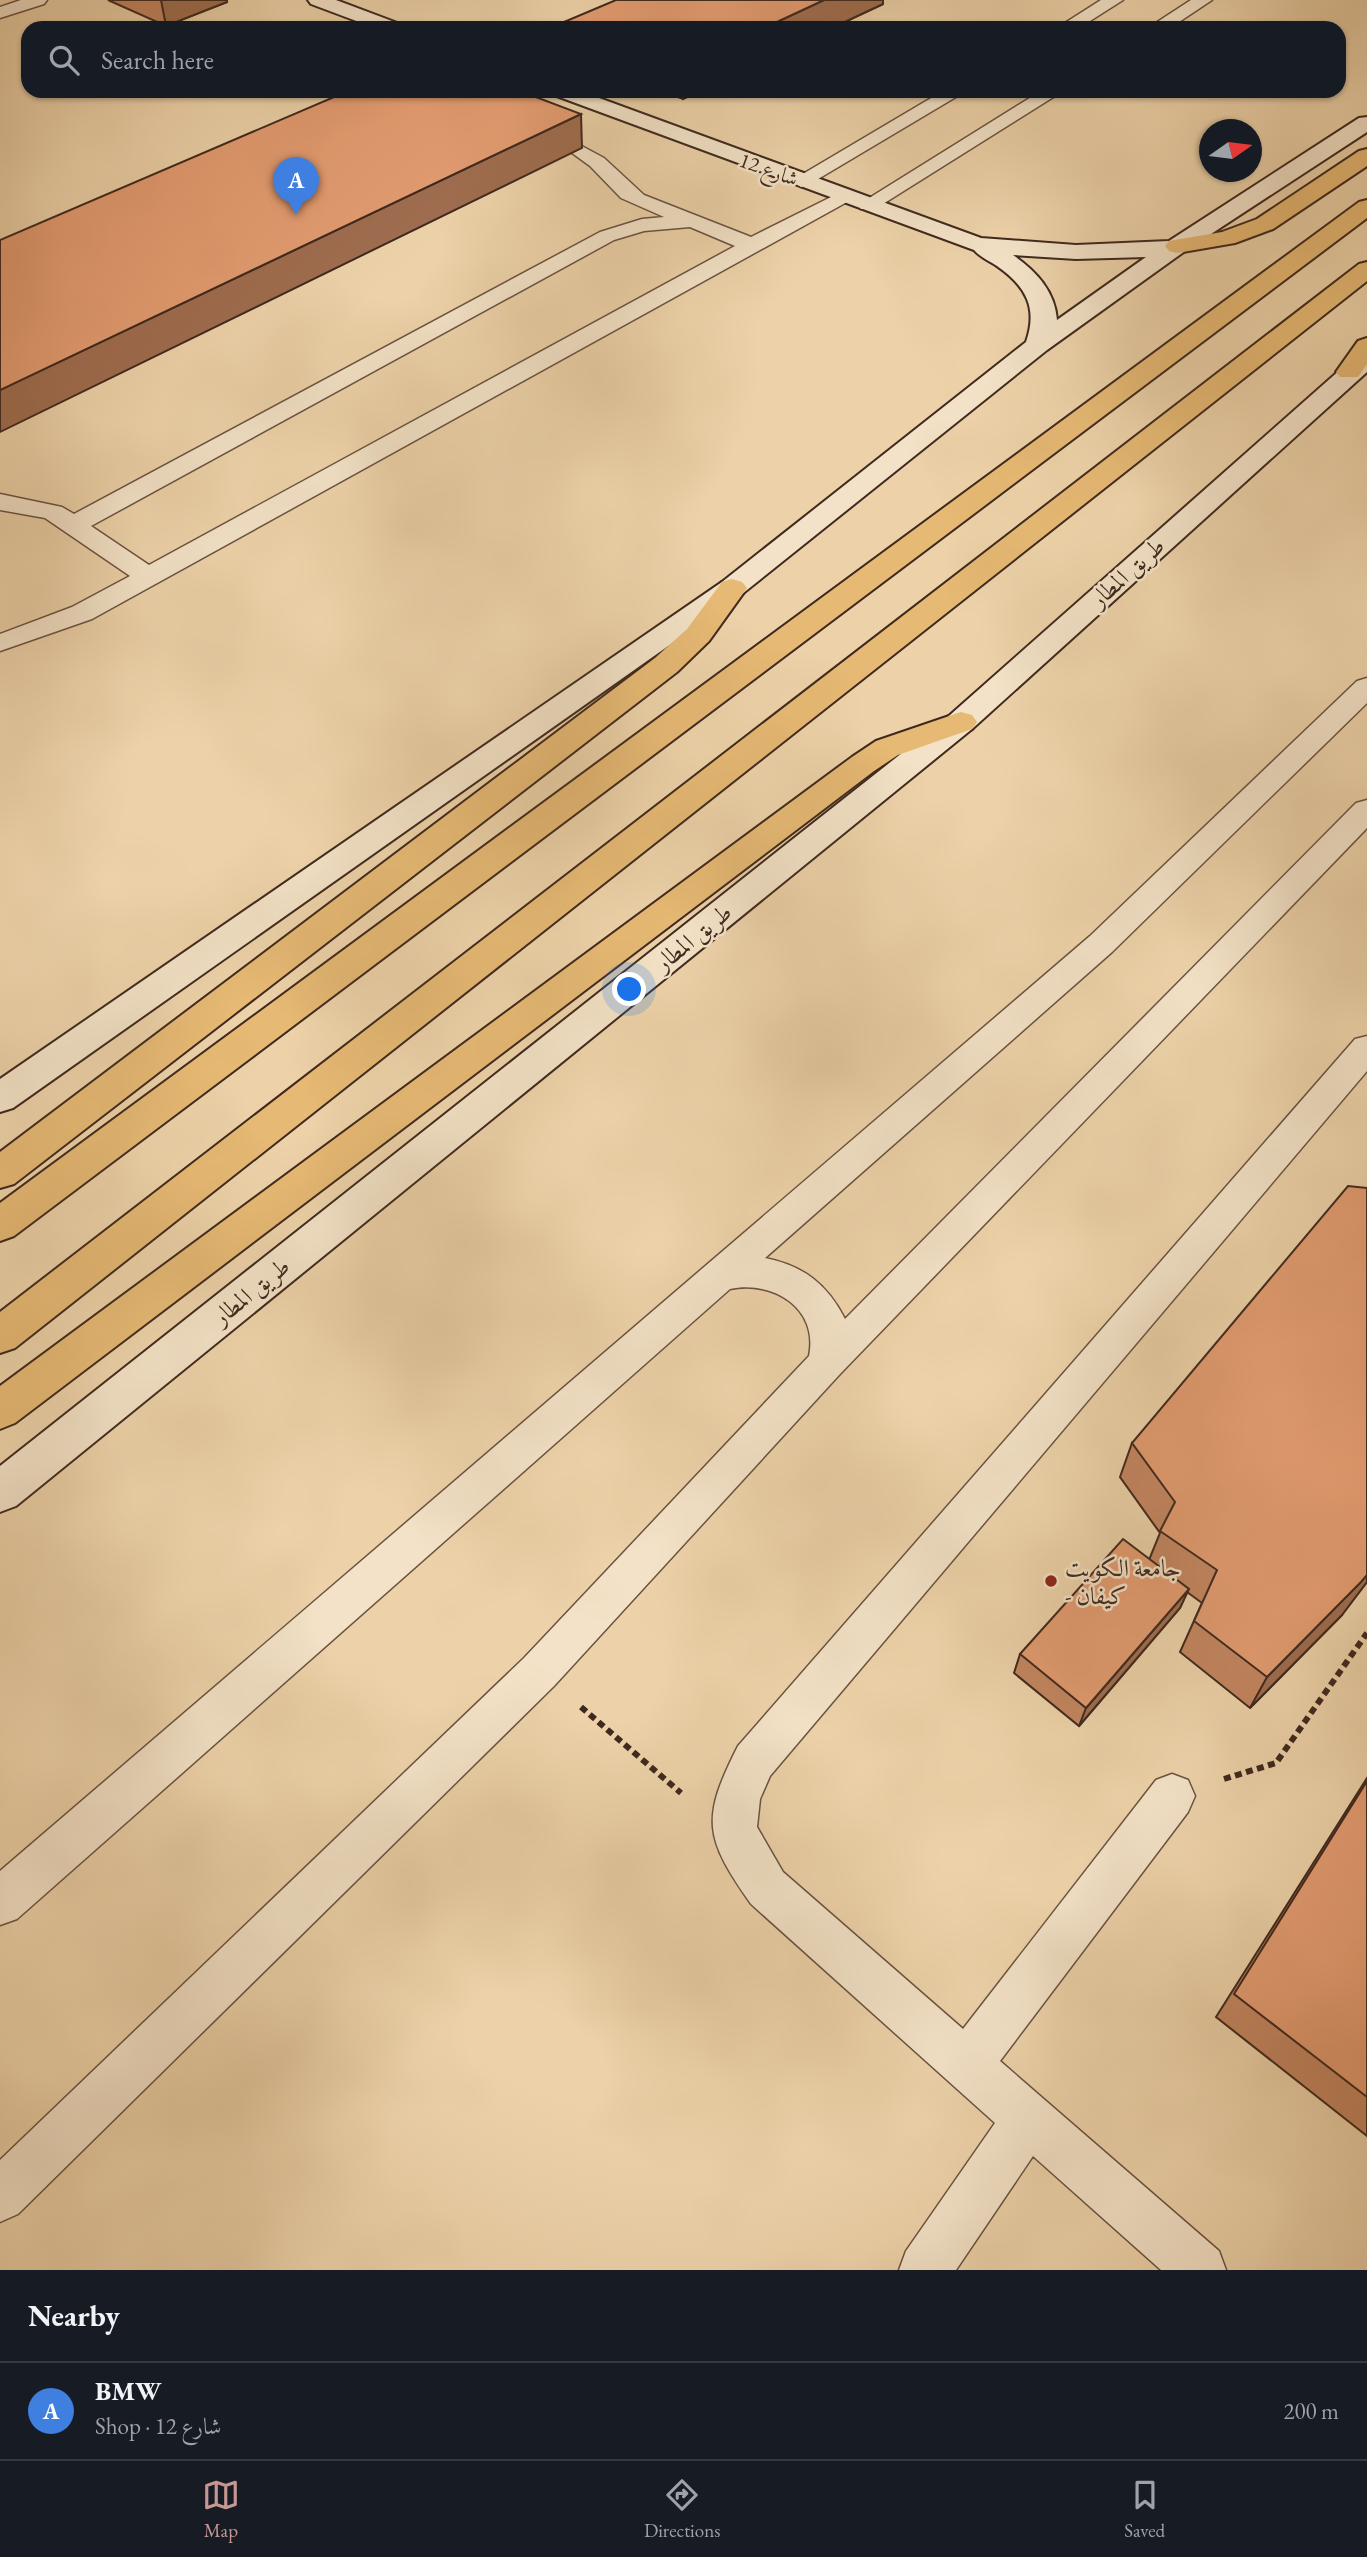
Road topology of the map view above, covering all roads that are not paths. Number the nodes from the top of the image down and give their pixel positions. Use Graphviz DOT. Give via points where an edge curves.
graph roads {
  1 [pos="37,0"];
  2 [pos="318,0"];
  3 [pos="1114,0"];
  4 [pos="1203,0"];
  5 [pos="0,13"];
  6 [pos="374,21"];
  7 [pos="1078,21"];
  8 [pos="1168,21"];
  9 [pos="580,98"];
  10 [pos="945,98"];
  11 [pos="1043,98"];
  12 [pos="1367,122"];
  13 [pos="578,150"];
  14 [pos="1367,156"];
  15 [pos="801,181"];
  16 [pos="846,197"];
  17 [pos="868,205"];
  18 [pos="1367,207"];
  19 [pos="692,221"];
  20 [pos="977,244"];
  21 [pos="752,245"];
  22 [pos="1177,246"];
  23 [pos="1367,269"];
  24 [pos="1038,345"];
  25 [pos="1361,359"];
  26 [pos="0,502"];
  27 [pos="75,524"];
  28 [pos="147,576"];
  29 [pos="732,588"];
  30 [pos="0,643"];
  31 [pos="1367,687"];
  32 [pos="961,722"];
  33 [pos="1367,810"];
  34 [pos="1367,1048"];
  35 [pos="0,1098"];
  36 [pos="0,1173"];
  37 [pos="0,1225"];
  38 [pos="718,1277"];
  39 [pos="0,1336"];
  40 [pos="826,1363"];
  41 [pos="0,1410"];
  42 [pos="0,1492"];
  43 [pos="1172,1796"];
  44 [pos="0,1902"];
  45 [pos="966,2065"];
  46 [pos="1028,2119"];
  47 [pos="0,2196"];
  48 [pos="925,2270"];
  49 [pos="1200,2270"];
  1 -- 5 [label="lane"];
  2 -- 6 [label="main road"];
  3 -- 7 [label="lane"];
  4 -- 8 [label="lane"];
  9 -- 15 [label="main road, شارع 12"];
  10 -- 15 [label="lane"];
  11 -- 17 [label="lane"];
  12 -- 22 [label="main road"];
  13 -- 19 [label="lane" via="608,168 628,194"];
  14 -- 22 [label="highway" via="1265,225 1227,238"];
  15 -- 16 [label="main road, شارع 12"];
  16 -- 17 [label="main road, شارع 12"];
  16 -- 21 [label="lane"];
  17 -- 20 [label="main road, شارع 12"];
  18 -- 37 [label="highway"];
  19 -- 21 [label="lane"];
  19 -- 27 [label="lane" via="642,225 607,236"];
  20 -- 22 [label="main road, شارع 12" via="1080,255"];
  20 -- 24 [label="main road, شارع 12" via="1013,265 1037,290 1046,318"];
  21 -- 28 [label="lane"];
  22 -- 24 [label="main road"];
  23 -- 39 [label="highway"];
  24 -- 29 [label="main road"];
  25 -- 32 [label="main road, طريق المطار"];
  26 -- 27 [label="lane" via="53,512"];
  27 -- 28 [label="lane"];
  28 -- 30 [label="lane" via="82,612"];
  29 -- 35 [label="main road"];
  29 -- 36 [label="highway" via="698,635 666,665"];
  31 -- 38 [label="lane" via="1101,944"];
  32 -- 41 [label="highway" via="887,748 863,764"];
  32 -- 42 [label="main road, طريق المطار"];
  33 -- 40 [label="lane"];
  34 -- 45 [label="lane" via="754,1761 734,1799 735,1839 767,1888"];
  38 -- 40 [label="lane" via="747,1271 778,1276 804,1289 823,1311 830,1337"];
  38 -- 44 [label="lane"];
  40 -- 47 [label="lane" via="539,1672"];
  43 -- 45 [label="lane"];
  45 -- 46 [label="lane"];
  46 -- 48 [label="lane"];
  46 -- 49 [label="lane"];
}
